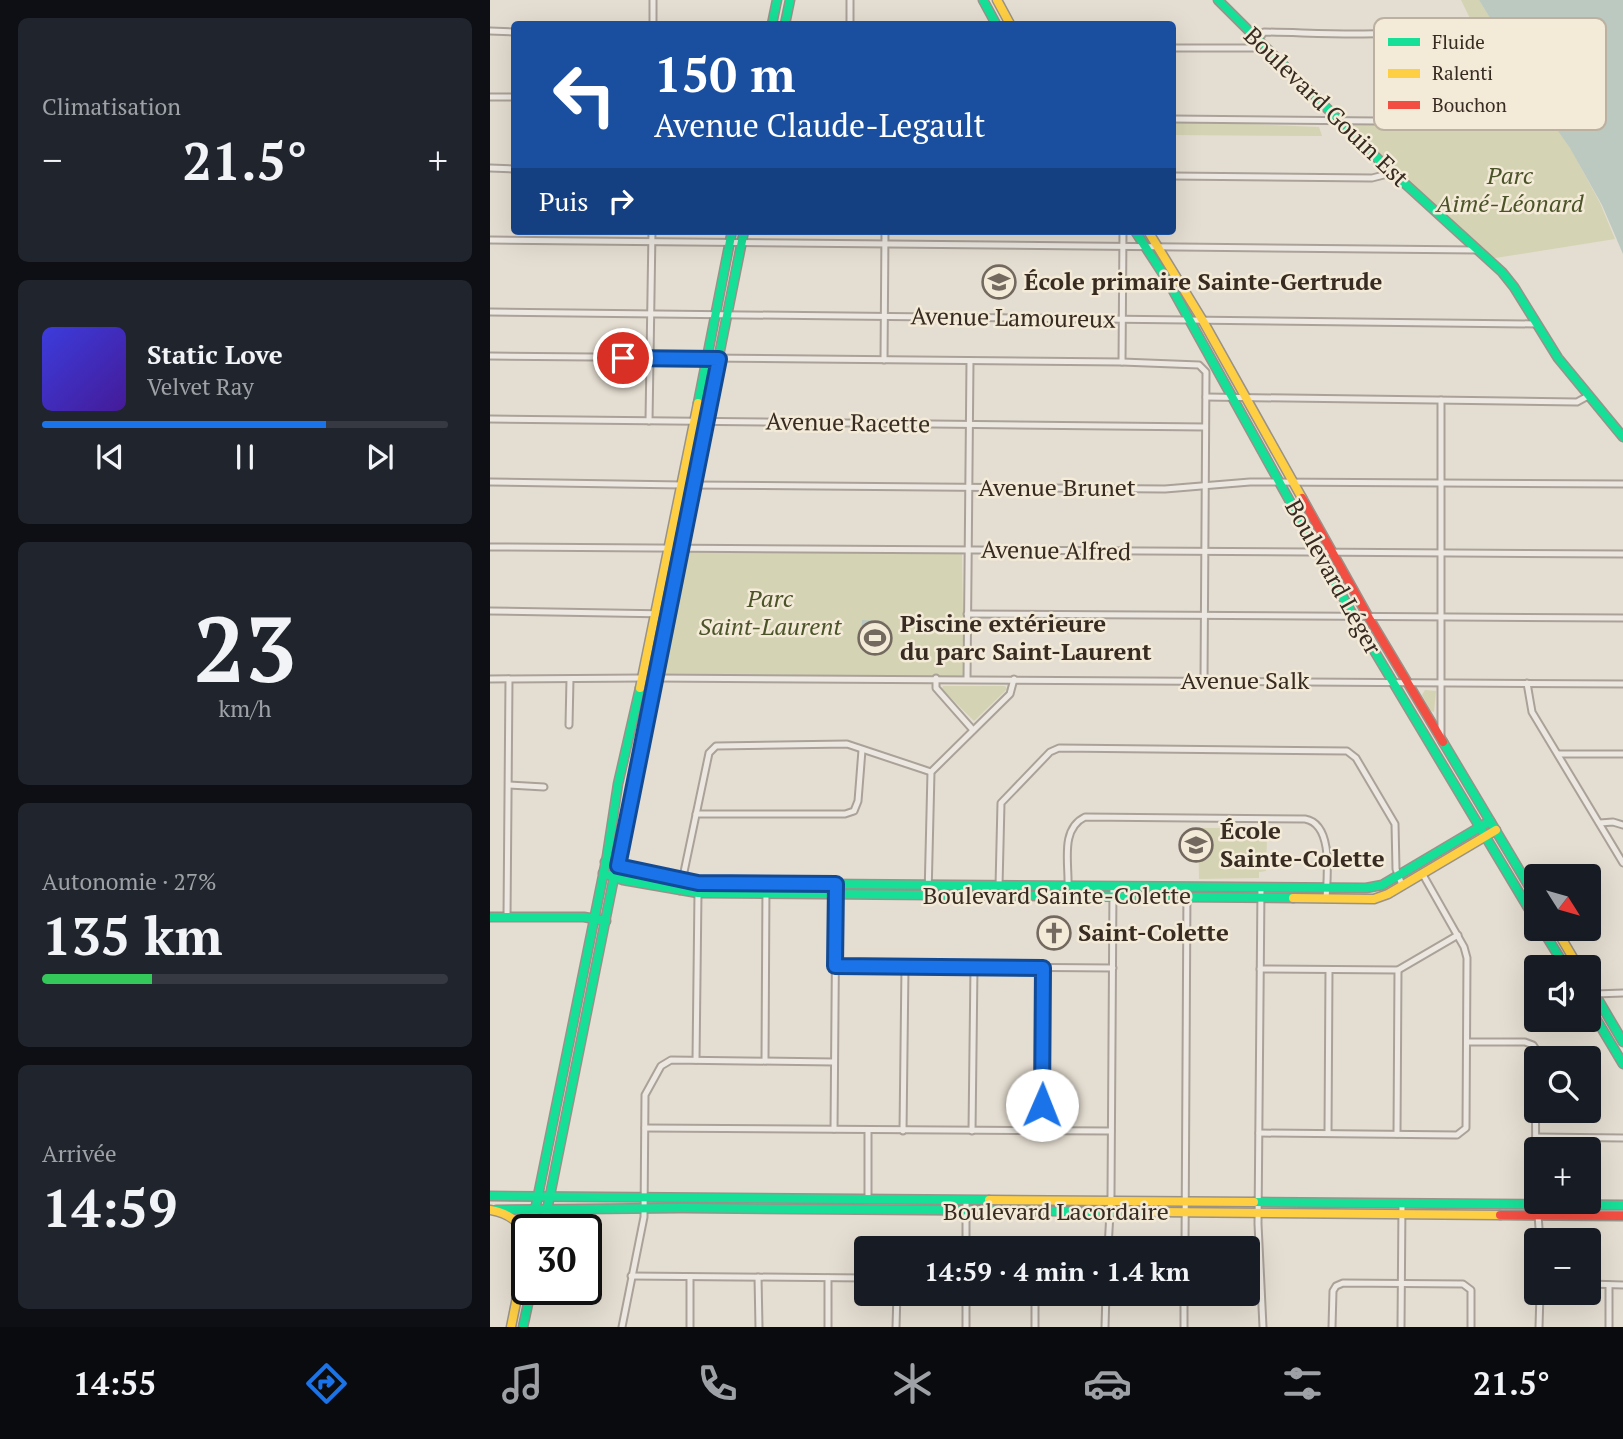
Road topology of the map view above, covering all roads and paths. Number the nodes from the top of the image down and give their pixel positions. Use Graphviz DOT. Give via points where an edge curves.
graph roads {
  1 [pos="653,0"];
  2 [pos="777,0"];
  3 [pos="790,0"];
  4 [pos="850,0"];
  5 [pos="983,0"];
  6 [pos="997,0"];
  7 [pos="1217,0"];
  8 [pos="653,21"];
  9 [pos="773,21"];
  10 [pos="786,21"];
  11 [pos="850,21"];
  12 [pos="994,21"];
  13 [pos="1008,21"];
  14 [pos="490,31"];
  15 [pos="511,32"];
  16 [pos="1374,34"];
  17 [pos="1259,40"];
  18 [pos="1176,48"];
  19 [pos="490,97"];
  20 [pos="511,97"];
  21 [pos="1176,120"];
  22 [pos="1338,121"];
  23 [pos="1374,121"];
  24 [pos="490,168"];
  25 [pos="511,169"];
  26 [pos="1392,173"];
  27 [pos="1176,176"];
  28 [pos="652,235"];
  29 [pos="731,235"];
  30 [pos="743,235"];
  31 [pos="885,235"];
  32 [pos="1123,235"];
  33 [pos="1138,235"];
  34 [pos="1151,235"];
  35 [pos="490,240"];
  36 [pos="651,242"];
  37 [pos="729,243"];
  38 [pos="742,243"];
  39 [pos="885,245"];
  40 [pos="1123,247"];
  41 [pos="1147,247"];
  42 [pos="1159,247"];
  43 [pos="1479,250"];
  44 [pos="490,312"];
  45 [pos="650,314"];
  46 [pos="715,314"];
  47 [pos="728,314"];
  48 [pos="884,317"];
  49 [pos="1122,319"];
  50 [pos="1190,320"];
  51 [pos="1203,321"];
  52 [pos="1536,324"];
  53 [pos="490,356"];
  54 [pos="650,358"];
  55 [pos="706,359"];
  56 [pos="719,359"];
  57 [pos="884,360"];
  58 [pos="970,361"];
  59 [pos="1122,362"];
  60 [pos="1588,396"];
  61 [pos="1206,397"];
  62 [pos="1233,398"];
  63 [pos="1247,398"];
  64 [pos="1441,400"];
  65 [pos="490,419"];
  66 [pos="649,421"];
  67 [pos="694,421"];
  68 [pos="707,421"];
  69 [pos="970,424"];
  70 [pos="1205,427"];
  71 [pos="1623,437"];
  72 [pos="1280,481"];
  73 [pos="490,482"];
  74 [pos="1293,482"];
  75 [pos="1440,483"];
  76 [pos="1623,484"];
  77 [pos="681,485"];
  78 [pos="695,485"];
  79 [pos="1205,485"];
  80 [pos="969,488"];
  81 [pos="490,547"];
  82 [pos="669,548"];
  83 [pos="682,548"];
  84 [pos="969,550"];
  85 [pos="1205,553"];
  86 [pos="1320,553"];
  87 [pos="1333,554"];
  88 [pos="1440,554"];
  89 [pos="1623,554"];
  90 [pos="490,611"];
  91 [pos="656,612"];
  92 [pos="668,614"];
  93 [pos="967,614"];
  94 [pos="1203,616"];
  95 [pos="1354,617"];
  96 [pos="1439,617"];
  97 [pos="1369,618"];
  98 [pos="1623,618"];
  99 [pos="643,678"];
  100 [pos="654,678"];
  101 [pos="936,678"];
  102 [pos="967,678"];
  103 [pos="490,679"];
  104 [pos="509,679"];
  105 [pos="569,679"];
  106 [pos="1014,679"];
  107 [pos="1204,680"];
  108 [pos="1393,682"];
  109 [pos="1406,682"];
  110 [pos="1440,682"];
  111 [pos="1527,683"];
  112 [pos="1623,684"];
  113 [pos="569,725"];
  114 [pos="974,730"];
  115 [pos="1441,739"];
  116 [pos="862,750"];
  117 [pos="1558,754"];
  118 [pos="1623,754"];
  119 [pos="931,772"];
  120 [pos="509,785"];
  121 [pos="544,787"];
  122 [pos="696,814"];
  123 [pos="1490,821"];
  124 [pos="1600,823"];
  125 [pos="1623,825"];
  126 [pos="1480,827"];
  127 [pos="1496,830"];
  128 [pos="1485,837"];
  129 [pos="605,862"];
  130 [pos="1623,863"];
  131 [pos="1416,865"];
  132 [pos="618,866"];
  133 [pos="603,873"];
  134 [pos="1422,874"];
  135 [pos="1397,876"];
  136 [pos="615,877"];
  137 [pos="1524,878"];
  138 [pos="682,880"];
  139 [pos="698,883"];
  140 [pos="766,883"];
  141 [pos="836,884"];
  142 [pos="927,885"];
  143 [pos="999,885"];
  144 [pos="1068,886"];
  145 [pos="1113,886"];
  146 [pos="1402,886"];
  147 [pos="1187,887"];
  148 [pos="1261,887"];
  149 [pos="1326,887"];
  150 [pos="680,891"];
  151 [pos="698,893"];
  152 [pos="767,894"];
  153 [pos="836,895"];
  154 [pos="928,896"];
  155 [pos="999,896"];
  156 [pos="1068,896"];
  157 [pos="1113,897"];
  158 [pos="1187,897"];
  159 [pos="1261,898"];
  160 [pos="1326,899"];
  161 [pos="1524,900"];
  162 [pos="490,917"];
  163 [pos="507,917"];
  164 [pos="593,919"];
  165 [pos="606,921"];
  166 [pos="1458,935"];
  167 [pos="835,966"];
  168 [pos="905,967"];
  169 [pos="974,967"];
  170 [pos="1043,968"];
  171 [pos="1113,968"];
  172 [pos="1260,969"];
  173 [pos="1329,970"];
  174 [pos="1398,970"];
  175 [pos="1623,993"];
  176 [pos="1601,994"];
  177 [pos="1601,1009"];
  178 [pos="1601,1027"];
  179 [pos="1468,1042"];
  180 [pos="1623,1042"];
  181 [pos="696,1060"];
  182 [pos="765,1061"];
  183 [pos="834,1062"];
  184 [pos="1623,1064"];
  185 [pos="645,1128"];
  186 [pos="834,1129"];
  187 [pos="903,1130"];
  188 [pos="869,1131"];
  189 [pos="972,1131"];
  190 [pos="1111,1131"];
  191 [pos="1042,1132"];
  192 [pos="1259,1133"];
  193 [pos="1328,1133"];
  194 [pos="1397,1134"];
  195 [pos="1536,1137"];
  196 [pos="1601,1138"];
  197 [pos="1623,1138"];
  198 [pos="490,1196"];
  199 [pos="550,1196"];
  200 [pos="538,1197"];
  201 [pos="644,1197"];
  202 [pos="868,1199"];
  203 [pos="965,1200"];
  204 [pos="1111,1201"];
  205 [pos="1185,1202"];
  206 [pos="1259,1202"];
  207 [pos="1402,1203"];
  208 [pos="1524,1203"];
  209 [pos="1601,1204"];
  210 [pos="1623,1205"];
  211 [pos="644,1208"];
  212 [pos="490,1210"];
  213 [pos="535,1210"];
  214 [pos="547,1210"];
  215 [pos="966,1211"];
  216 [pos="1110,1212"];
  217 [pos="1185,1213"];
  218 [pos="1259,1213"];
  219 [pos="534,1214"];
  220 [pos="546,1214"];
  221 [pos="1402,1214"];
  222 [pos="1538,1215"];
  223 [pos="511,1216"];
  224 [pos="1623,1216"];
  225 [pos="1539,1228"];
  226 [pos="966,1236"];
  227 [pos="1109,1236"];
  228 [pos="1185,1236"];
  229 [pos="631,1276"];
  230 [pos="690,1277"];
  231 [pos="758,1277"];
  232 [pos="828,1278"];
  233 [pos="854,1278"];
  234 [pos="1401,1283"];
  235 [pos="1601,1284"];
  236 [pos="1609,1284"];
  237 [pos="1623,1285"];
  238 [pos="516,1305"];
  239 [pos="528,1305"];
  240 [pos="1540,1305"];
  241 [pos="897,1306"];
  242 [pos="966,1306"];
  243 [pos="1035,1306"];
  244 [pos="1106,1306"];
  245 [pos="1184,1306"];
  246 [pos="511,1327"];
  247 [pos="523,1327"];
  248 [pos="622,1327"];
  249 [pos="690,1327"];
  250 [pos="759,1327"];
  251 [pos="828,1327"];
  252 [pos="896,1327"];
  253 [pos="966,1327"];
  254 [pos="1035,1327"];
  255 [pos="1105,1327"];
  256 [pos="1184,1327"];
  257 [pos="1263,1327"];
  258 [pos="1332,1327"];
  259 [pos="1401,1327"];
  260 [pos="1471,1327"];
  261 [pos="1539,1327"];
  262 [pos="1609,1327"];
  1 -- 8 [label="street"];
  2 -- 9 [label="main road"];
  3 -- 10 [label="main road"];
  4 -- 11 [label="street"];
  5 -- 12 [label="main road"];
  6 -- 13 [label="main road"];
  7 -- 17 [label="main road, Boulevard Gouin Est"];
  14 -- 15 [label="street"];
  16 -- 17 [label="street" via="1264,32"];
  17 -- 18 [label="street" via="1254,48"];
  17 -- 22 [label="main road, Boulevard Gouin Est"];
  19 -- 20 [label="street"];
  21 -- 22 [label="street"];
  22 -- 23 [label="street"];
  22 -- 26 [label="main road, Boulevard Gouin Est"];
  24 -- 25 [label="street"];
  26 -- 27 [label="street" via="1373,178"];
  26 -- 43 [label="main road, Boulevard Gouin Est"];
  28 -- 36 [label="street"];
  29 -- 37 [label="main road"];
  30 -- 38 [label="main road"];
  31 -- 39 [label="street"];
  32 -- 40 [label="street"];
  33 -- 41 [label="main road, Boulevard Léger"];
  34 -- 42 [label="main road, Boulevard Léger"];
  35 -- 36 [label="street"];
  36 -- 37 [label="street"];
  36 -- 45 [label="street"];
  37 -- 38 [label="street"];
  37 -- 46 [label="main road"];
  38 -- 39 [label="street"];
  38 -- 47 [label="main road"];
  39 -- 40 [label="street"];
  39 -- 48 [label="street"];
  40 -- 41 [label="street"];
  40 -- 49 [label="street"];
  41 -- 42 [label="street"];
  41 -- 50 [label="main road, Boulevard Léger"];
  42 -- 43 [label="street"];
  42 -- 51 [label="main road, Boulevard Léger"];
  43 -- 52 [label="main road, Boulevard Gouin Est" via="1509,279"];
  44 -- 45 [label="street, Avenue Lamoureux"];
  45 -- 46 [label="street, Avenue Lamoureux"];
  45 -- 54 [label="street"];
  46 -- 47 [label="street, Avenue Lamoureux"];
  46 -- 55 [label="main road"];
  47 -- 48 [label="street, Avenue Lamoureux"];
  47 -- 56 [label="main road"];
  48 -- 49 [label="street, Avenue Lamoureux"];
  48 -- 57 [label="street"];
  49 -- 50 [label="street, Avenue Lamoureux"];
  49 -- 59 [label="street"];
  50 -- 51 [label="street, Avenue Lamoureux"];
  50 -- 62 [label="main road, Boulevard Léger"];
  51 -- 52 [label="street, Avenue Lamoureux"];
  51 -- 63 [label="main road, Boulevard Léger"];
  52 -- 60 [label="main road, Boulevard Gouin Est"];
  53 -- 54 [label="street"];
  54 -- 55 [label="street"];
  54 -- 66 [label="street"];
  55 -- 56 [label="street"];
  55 -- 67 [label="main road"];
  56 -- 57 [label="street"];
  56 -- 68 [label="main road"];
  57 -- 58 [label="street"];
  58 -- 59 [label="street"];
  58 -- 69 [label="street"];
  59 -- 61 [label="street" via="1199,365 1206,372"];
  60 -- 64 [label="street" via="1577,402"];
  60 -- 71 [label="main road, Boulevard Gouin Est"];
  61 -- 62 [label="street"];
  61 -- 70 [label="street"];
  62 -- 63 [label="street"];
  62 -- 72 [label="main road, Boulevard Léger"];
  63 -- 64 [label="street"];
  63 -- 74 [label="main road, Boulevard Léger"];
  64 -- 75 [label="street"];
  65 -- 66 [label="street, Avenue Racette"];
  66 -- 67 [label="street, Avenue Racette"];
  67 -- 68 [label="street, Avenue Racette"];
  67 -- 77 [label="main road"];
  68 -- 69 [label="street, Avenue Racette"];
  68 -- 78 [label="main road"];
  69 -- 70 [label="street, Avenue Racette"];
  69 -- 80 [label="street"];
  70 -- 79 [label="street"];
  72 -- 74 [label="street, Avenue Brunet"];
  72 -- 79 [label="street, Avenue Brunet"];
  72 -- 86 [label="main road, Boulevard Léger"];
  73 -- 77 [label="street, Avenue Brunet"];
  74 -- 75 [label="street, Avenue Brunet"];
  74 -- 87 [label="main road, Boulevard Léger"];
  75 -- 76 [label="street, Avenue Brunet"];
  75 -- 88 [label="street"];
  77 -- 78 [label="street, Avenue Brunet"];
  77 -- 82 [label="main road"];
  78 -- 80 [label="street, Avenue Brunet"];
  78 -- 83 [label="main road"];
  79 -- 80 [label="street, Avenue Brunet"];
  79 -- 85 [label="street"];
  80 -- 84 [label="street"];
  81 -- 82 [label="street, Avenue Alfred"];
  82 -- 83 [label="street, Avenue Alfred"];
  82 -- 91 [label="main road"];
  83 -- 84 [label="street, Avenue Alfred"];
  83 -- 92 [label="main road"];
  84 -- 85 [label="street, Avenue Alfred"];
  84 -- 93 [label="street"];
  85 -- 86 [label="street, Avenue Alfred"];
  85 -- 94 [label="street"];
  86 -- 87 [label="street, Avenue Alfred"];
  86 -- 95 [label="main road, Boulevard Léger"];
  87 -- 88 [label="street, Avenue Alfred"];
  87 -- 97 [label="main road, Boulevard Léger"];
  88 -- 89 [label="street, Avenue Alfred"];
  88 -- 96 [label="street"];
  90 -- 91 [label="street"];
  91 -- 92 [label="street"];
  91 -- 99 [label="main road"];
  92 -- 100 [label="main road"];
  93 -- 94 [label="street"];
  93 -- 102 [label="street"];
  94 -- 95 [label="street"];
  94 -- 107 [label="street"];
  95 -- 97 [label="street"];
  95 -- 108 [label="main road, Boulevard Léger"];
  96 -- 97 [label="street"];
  96 -- 98 [label="street"];
  96 -- 110 [label="street"];
  97 -- 109 [label="main road, Boulevard Léger"];
  99 -- 100 [label="street, Avenue Salk"];
  99 -- 105 [label="street, Avenue Salk"];
  99 -- 129 [label="main road"];
  100 -- 101 [label="street, Avenue Salk"];
  100 -- 132 [label="main road"];
  101 -- 102 [label="street, Avenue Salk"];
  101 -- 114 [label="street" via="936,688"];
  102 -- 106 [label="street, Avenue Salk"];
  103 -- 104 [label="street, Avenue Salk"];
  104 -- 105 [label="street, Avenue Salk"];
  104 -- 120 [label="street"];
  105 -- 113 [label="street"];
  106 -- 107 [label="street, Avenue Salk"];
  106 -- 114 [label="street" via="1010,694"];
  107 -- 108 [label="street, Avenue Salk"];
  108 -- 109 [label="street, Avenue Salk"];
  108 -- 126 [label="main road, Boulevard Léger"];
  109 -- 110 [label="street, Avenue Salk"];
  109 -- 115 [label="main road, Boulevard Léger"];
  110 -- 111 [label="street, Avenue Salk"];
  110 -- 115 [label="street"];
  111 -- 112 [label="street, Avenue Salk"];
  111 -- 117 [label="street" via="1532,712"];
  114 -- 119 [label="street"];
  115 -- 123 [label="main road, Boulevard Léger"];
  116 -- 119 [label="street"];
  116 -- 122 [label="street" via="847,744 716,746 709,752"];
  116 -- 122 [label="street" via="854,811"];
  117 -- 118 [label="street"];
  117 -- 124 [label="street"];
  119 -- 142 [label="street"];
  120 -- 121 [label="street"];
  120 -- 163 [label="street"];
  122 -- 138 [label="street"];
  123 -- 126 [label="main road, Boulevard Sainte-Colette"];
  123 -- 127 [label="main road, Boulevard Léger"];
  124 -- 125 [label="street"];
  124 -- 130 [label="street"];
  126 -- 128 [label="main road, Boulevard Léger"];
  126 -- 131 [label="main road, Boulevard Sainte-Colette"];
  127 -- 128 [label="main road, Boulevard Sainte-Colette"];
  127 -- 137 [label="main road, Boulevard Léger"];
  128 -- 134 [label="main road, Boulevard Sainte-Colette"];
  128 -- 161 [label="main road, Boulevard Léger"];
  129 -- 132 [label="main road, Boulevard Sainte-Colette"];
  129 -- 133 [label="main road"];
  131 -- 134 [label="street"];
  131 -- 135 [label="main road, Boulevard Sainte-Colette"];
  132 -- 136 [label="main road"];
  132 -- 138 [label="main road, Boulevard Sainte-Colette"];
  133 -- 136 [label="main road, Boulevard Sainte-Colette"];
  133 -- 164 [label="main road"];
  134 -- 146 [label="main road, Boulevard Sainte-Colette"];
  134 -- 166 [label="street"];
  135 -- 143 [label="street" via="1395,824 1356,758 1347,751 1059,748 1001,803"];
  135 -- 146 [label="street"];
  135 -- 149 [label="main road, Boulevard Sainte-Colette" via="1374,887"];
  136 -- 150 [label="main road, Boulevard Sainte-Colette"];
  136 -- 165 [label="main road"];
  138 -- 139 [label="main road, Boulevard Sainte-Colette"];
  138 -- 150 [label="street"];
  139 -- 140 [label="main road, Boulevard Sainte-Colette"];
  139 -- 151 [label="street"];
  140 -- 141 [label="main road, Boulevard Sainte-Colette"];
  140 -- 152 [label="street"];
  141 -- 142 [label="main road, Boulevard Sainte-Colette"];
  141 -- 153 [label="street"];
  142 -- 143 [label="main road, Boulevard Sainte-Colette"];
  142 -- 154 [label="street"];
  143 -- 144 [label="main road, Boulevard Sainte-Colette"];
  143 -- 155 [label="street"];
  144 -- 145 [label="main road, Boulevard Sainte-Colette"];
  144 -- 149 [label="street" via="1070,831 1087,817 1309,820 1319,828 1325,843"];
  144 -- 156 [label="street"];
  145 -- 147 [label="main road, Boulevard Sainte-Colette"];
  145 -- 157 [label="street"];
  146 -- 160 [label="main road, Boulevard Sainte-Colette" via="1379,898"];
  147 -- 148 [label="main road, Boulevard Sainte-Colette"];
  147 -- 158 [label="street"];
  148 -- 149 [label="main road, Boulevard Sainte-Colette"];
  148 -- 159 [label="street"];
  149 -- 160 [label="street"];
  150 -- 151 [label="main road, Boulevard Sainte-Colette"];
  151 -- 152 [label="main road, Boulevard Sainte-Colette"];
  151 -- 181 [label="street"];
  152 -- 153 [label="main road, Boulevard Sainte-Colette"];
  152 -- 182 [label="street"];
  153 -- 154 [label="main road, Boulevard Sainte-Colette"];
  153 -- 167 [label="street"];
  154 -- 155 [label="main road, Boulevard Sainte-Colette"];
  155 -- 156 [label="main road, Boulevard Sainte-Colette"];
  156 -- 157 [label="main road, Boulevard Sainte-Colette"];
  157 -- 158 [label="main road, Boulevard Sainte-Colette"];
  157 -- 171 [label="street"];
  158 -- 159 [label="main road, Boulevard Sainte-Colette"];
  158 -- 205 [label="street"];
  159 -- 160 [label="main road, Boulevard Sainte-Colette"];
  159 -- 172 [label="street"];
  162 -- 163 [label="main road"];
  163 -- 164 [label="main road"];
  164 -- 165 [label="main road"];
  164 -- 200 [label="main road"];
  165 -- 199 [label="main road"];
  166 -- 174 [label="street"];
  166 -- 179 [label="street" via="1468,958"];
  167 -- 168 [label="street"];
  167 -- 183 [label="street"];
  168 -- 169 [label="street"];
  168 -- 187 [label="street"];
  169 -- 170 [label="street"];
  169 -- 189 [label="street"];
  170 -- 171 [label="street"];
  170 -- 191 [label="street"];
  171 -- 190 [label="street"];
  172 -- 173 [label="street"];
  172 -- 192 [label="street"];
  173 -- 174 [label="street"];
  173 -- 193 [label="street"];
  174 -- 194 [label="street"];
  175 -- 176 [label="street"];
  177 -- 180 [label="main road"];
  178 -- 184 [label="main road"];
  179 -- 194 [label="street" via="1464,1132"];
  179 -- 195 [label="street" via="1533,1045"];
  181 -- 182 [label="street"];
  181 -- 185 [label="street" via="671,1060 661,1066 645,1095"];
  182 -- 183 [label="street"];
  183 -- 186 [label="street"];
  185 -- 186 [label="street"];
  185 -- 201 [label="street"];
  186 -- 188 [label="street"];
  187 -- 188 [label="street"];
  187 -- 189 [label="street"];
  188 -- 202 [label="street"];
  189 -- 191 [label="street"];
  190 -- 191 [label="street"];
  190 -- 204 [label="street"];
  192 -- 193 [label="street"];
  192 -- 206 [label="street"];
  193 -- 194 [label="street"];
  196 -- 197 [label="street"];
  198 -- 200 [label="main road, Boulevard Lacordaire"];
  199 -- 200 [label="main road, Boulevard Lacordaire"];
  199 -- 201 [label="main road, Boulevard Lacordaire"];
  199 -- 214 [label="main road"];
  200 -- 213 [label="main road"];
  201 -- 202 [label="main road, Boulevard Lacordaire"];
  201 -- 211 [label="street"];
  202 -- 203 [label="main road, Boulevard Lacordaire"];
  203 -- 204 [label="main road, Boulevard Lacordaire"];
  203 -- 215 [label="street"];
  204 -- 205 [label="main road, Boulevard Lacordaire"];
  204 -- 216 [label="street"];
  205 -- 206 [label="main road, Boulevard Lacordaire"];
  205 -- 217 [label="street"];
  206 -- 207 [label="main road, Boulevard Lacordaire"];
  206 -- 218 [label="street"];
  207 -- 208 [label="main road, Boulevard Lacordaire"];
  207 -- 221 [label="street"];
  209 -- 210 [label="main road, Boulevard Lacordaire"];
  211 -- 214 [label="main road, Boulevard Lacordaire"];
  211 -- 215 [label="main road, Boulevard Lacordaire"];
  211 -- 229 [label="street"];
  212 -- 213 [label="main road, Boulevard Lacordaire"];
  212 -- 223 [label="main road"];
  213 -- 214 [label="main road, Boulevard Lacordaire"];
  213 -- 219 [label="main road"];
  214 -- 220 [label="main road"];
  215 -- 216 [label="main road, Boulevard Lacordaire"];
  215 -- 226 [label="street"];
  216 -- 217 [label="main road, Boulevard Lacordaire"];
  216 -- 227 [label="street"];
  217 -- 218 [label="main road, Boulevard Lacordaire"];
  217 -- 228 [label="street"];
  218 -- 221 [label="main road, Boulevard Lacordaire"];
  218 -- 257 [label="street"];
  221 -- 222 [label="main road, Boulevard Lacordaire"];
  221 -- 234 [label="street"];
  222 -- 224 [label="main road, Boulevard Lacordaire"];
  222 -- 225 [label="street"];
  229 -- 230 [label="street"];
  229 -- 248 [label="street"];
  230 -- 231 [label="street"];
  230 -- 249 [label="street"];
  231 -- 232 [label="street"];
  231 -- 250 [label="street"];
  232 -- 233 [label="street"];
  232 -- 251 [label="street"];
  234 -- 258 [label="street" via="1339,1284 1332,1295"];
  234 -- 259 [label="street"];
  234 -- 260 [label="street" via="1467,1286 1471,1290"];
  235 -- 236 [label="street"];
  236 -- 237 [label="street"];
  236 -- 262 [label="street"];
  238 -- 246 [label="main road"];
  239 -- 247 [label="main road"];
  240 -- 261 [label="street"];
  241 -- 252 [label="street"];
  242 -- 253 [label="street"];
  243 -- 254 [label="street"];
  244 -- 255 [label="street"];
  245 -- 256 [label="street"];
}
